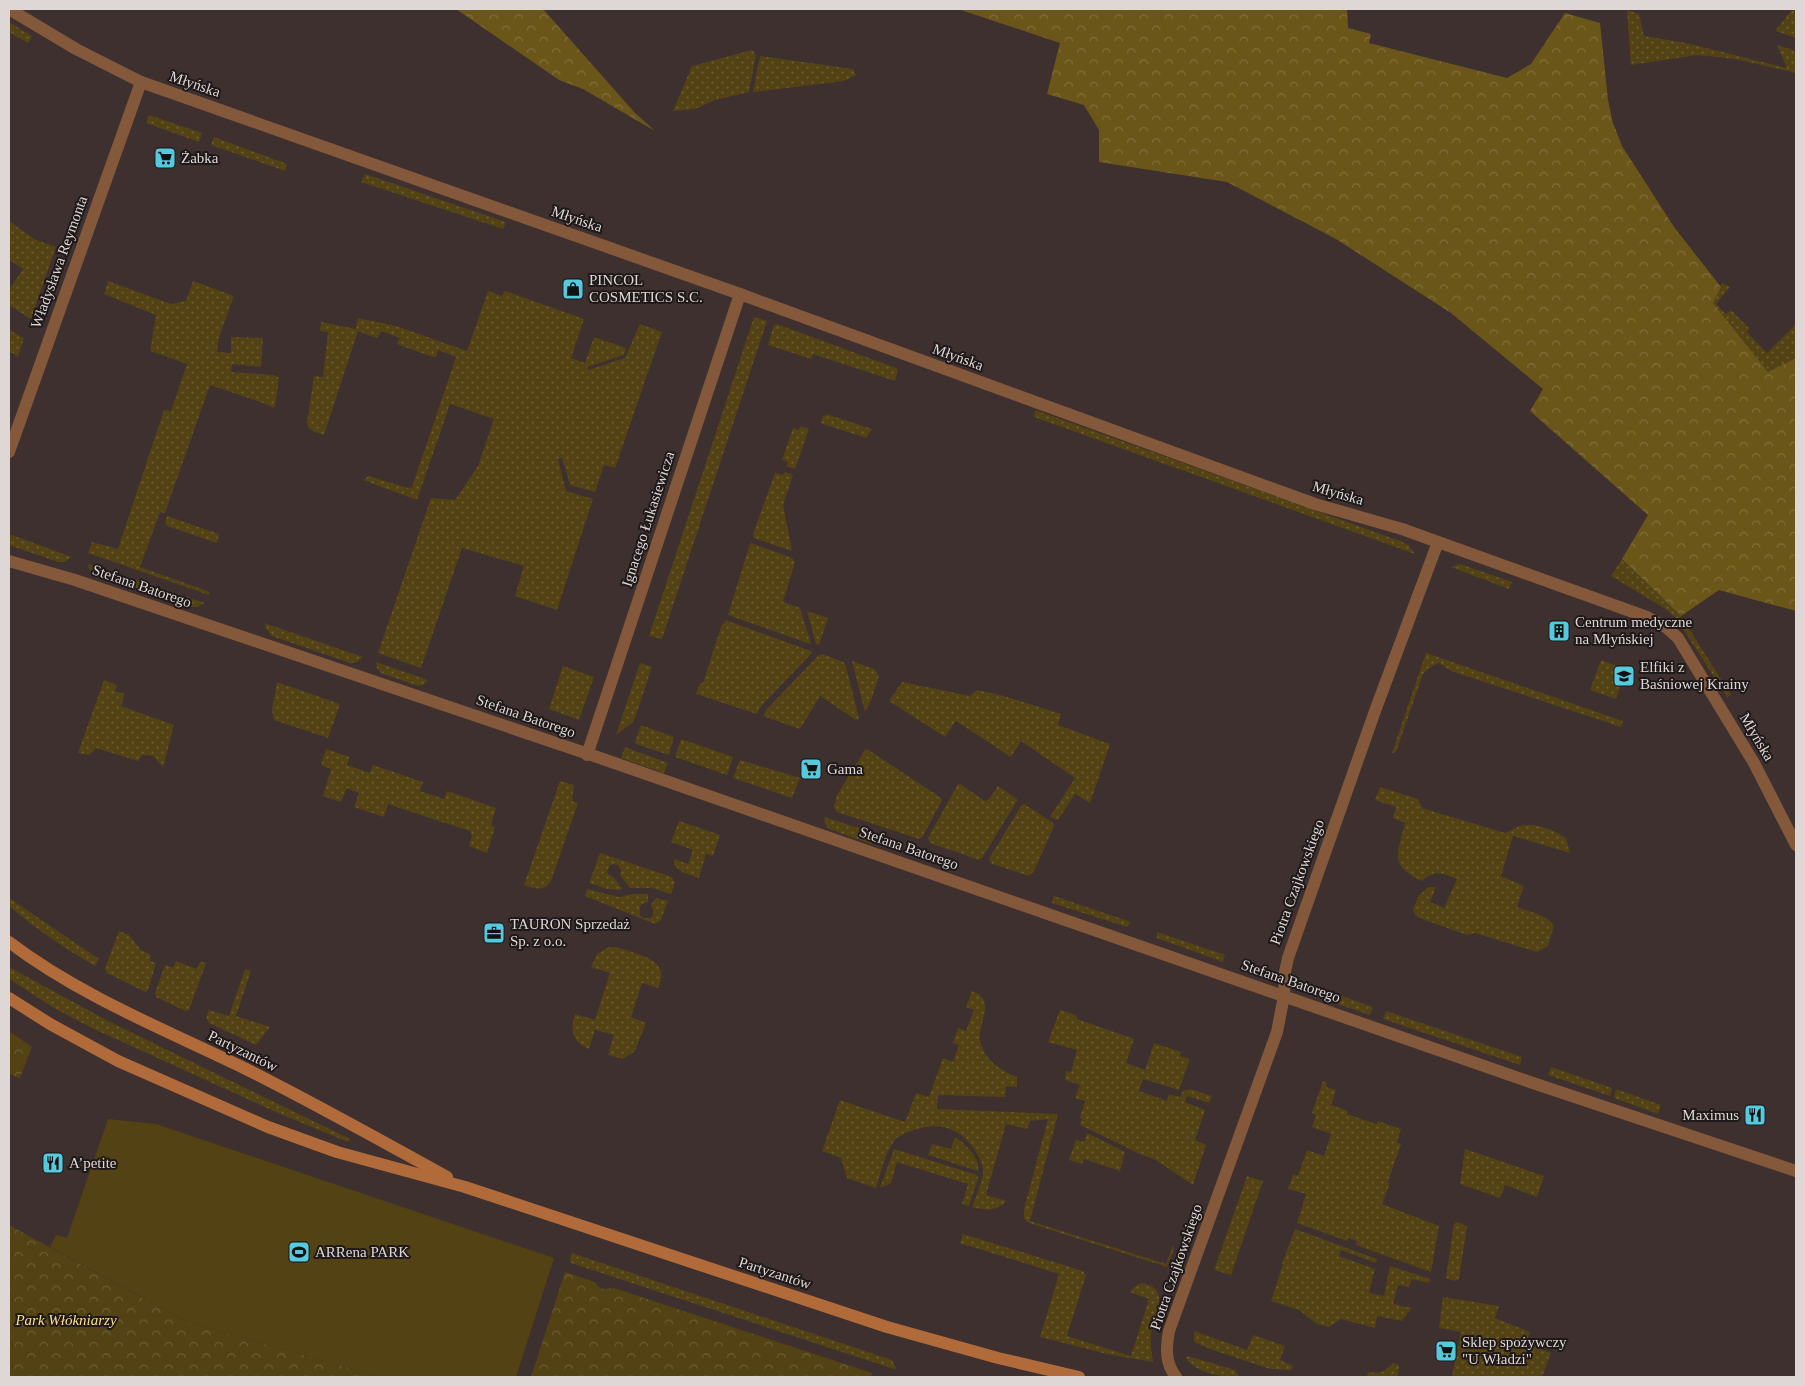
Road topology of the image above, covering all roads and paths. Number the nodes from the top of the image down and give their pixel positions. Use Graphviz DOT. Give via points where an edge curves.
graph roads {
  1 [pos="9,9"];
  2 [pos="141,82"];
  3 [pos="740,294"];
  4 [pos="9,452"];
  5 [pos="1438,542"];
  6 [pos="9,561"];
  7 [pos="587,755"];
  8 [pos="1796,845"];
  9 [pos="9,942"];
  10 [pos="1284,996"];
  11 [pos="9,998"];
  12 [pos="1796,1171"];
  13 [pos="465,1187"];
  14 [pos="1079,1377"];
  15 [pos="1176,1377"];
  1 -- 2 [label="street, Młyńska" via="76,49"];
  2 -- 3 [label="street, Młyńska"];
  2 -- 4 [label="street, Władysława Reymonta"];
  3 -- 5 [label="street, Młyńska" via="1315,504"];
  3 -- 7 [label="street, Ignacego Łukasiewicza"];
  5 -- 8 [label="street, Młyńska" via="1646,617 1667,628 1678,638 1754,763"];
  5 -- 10 [label="street, Piotra Czajkowskiego" via="1288,958"];
  6 -- 7 [label="street, Stefana Batorego"];
  7 -- 10 [label="street, Stefana Batorego"];
  9 -- 13 [label="main road, Partyzantów" via="75,985 357,1126"];
  10 -- 12 [label="street, Stefana Batorego"];
  10 -- 15 [label="street, Piotra Czajkowskiego" via="1277,1032 1169,1331 1166,1356"];
  11 -- 13 [label="main road, Partyzantów" via="118,1061 268,1127 337,1152"];
  13 -- 14 [label="main road, Partyzantów" via="887,1327"];
}
